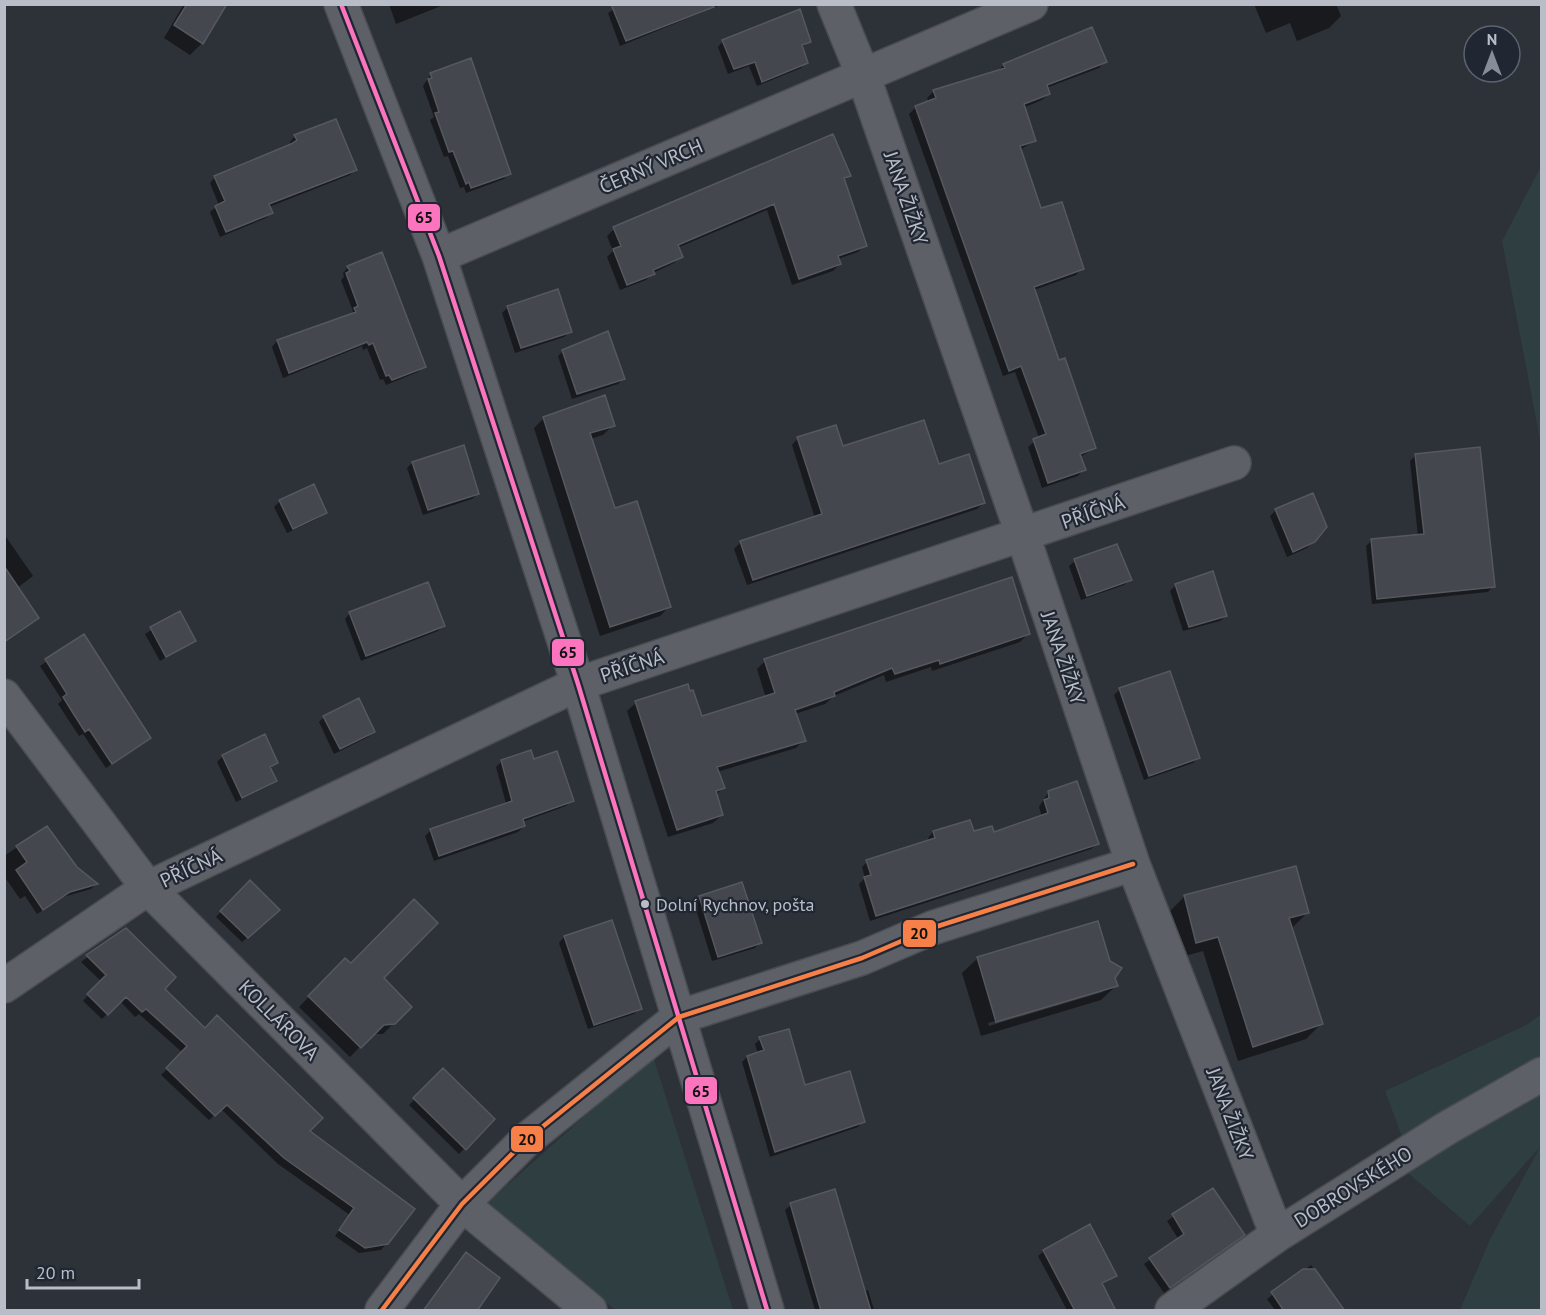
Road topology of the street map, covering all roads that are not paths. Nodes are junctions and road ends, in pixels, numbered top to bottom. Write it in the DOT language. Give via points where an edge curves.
graph roads {
  1 [pos="341,4"];
  2 [pos="834,4"];
  3 [pos="1031,4"];
  4 [pos="863,75"];
  5 [pos="439,256"];
  6 [pos="1234,463"];
  7 [pos="1023,536"];
  8 [pos="578,684"];
  9 [pos="4,696"];
  10 [pos="1132,864"];
  11 [pos="148,888"];
  12 [pos="4,986"];
  13 [pos="679,1017"];
  14 [pos="1542,1074"];
  15 [pos="462,1204"];
  16 [pos="1277,1235"];
  17 [pos="382,1311"];
  18 [pos="590,1311"];
  19 [pos="767,1311"];
  20 [pos="1172,1311"];
  1 -- 5 [label="street"];
  2 -- 4 [label="street"];
  3 -- 4 [label="street, ČERNÝ VRCH"];
  4 -- 5 [label="street, ČERNÝ VRCH"];
  4 -- 7 [label="street, JANA ŽIŽKY"];
  5 -- 8 [label="street"];
  6 -- 7 [label="street, PŘÍČNÁ"];
  7 -- 8 [label="street, PŘÍČNÁ"];
  7 -- 10 [label="street, JANA ŽIŽKY"];
  8 -- 11 [label="street, PŘÍČNÁ"];
  8 -- 13 [label="street"];
  9 -- 11 [label="street, KOLLÁROVA"];
  10 -- 13 [label="street" via="932,928 862,958"];
  10 -- 16 [label="street, JANA ŽIŽKY"];
  11 -- 12 [label="street, PŘÍČNÁ"];
  11 -- 15 [label="street, KOLLÁROVA"];
  13 -- 15 [label="street" via="526,1140"];
  13 -- 19 [label="street"];
  14 -- 16 [label="street, DOBROVSKÉHO" via="1447,1128"];
  15 -- 17 [label="street"];
  15 -- 18 [label="street, KOLLÁROVA"];
  16 -- 20 [label="street, DOBROVSKÉHO"];
}
